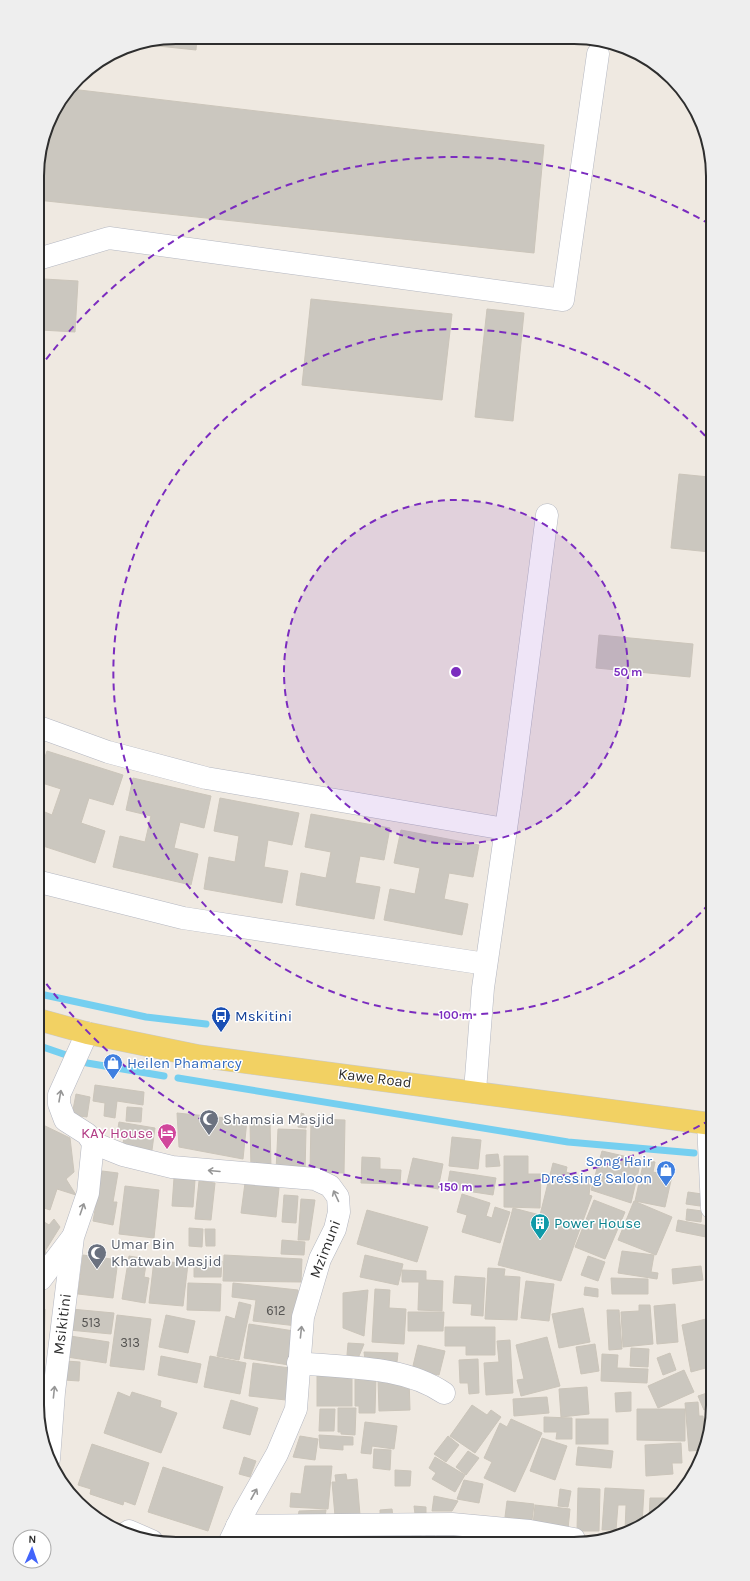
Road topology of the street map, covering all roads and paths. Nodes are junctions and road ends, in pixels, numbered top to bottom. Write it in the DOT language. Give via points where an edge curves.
graph roads {
  1 [pos="598,54"];
  2 [pos="44,257"];
  3 [pos="547,515"];
  4 [pos="44,729"];
  5 [pos="505,829"];
  6 [pos="44,883"];
  7 [pos="486,964"];
  8 [pos="44,1021"];
  9 [pos="86,1034"];
  10 [pos="475,1091"];
  11 [pos="706,1122"];
  12 [pos="93,1143"];
  13 [pos="73,1237"];
  14 [pos="44,1275"];
  15 [pos="298,1363"];
  16 [pos="444,1393"];
  17 [pos="47,1430"];
  18 [pos="234,1534"];
  19 [pos="563,1537"];
  1 -- 2 [label="street" via="563,300 109,238"];
  3 -- 5 [label="street"];
  4 -- 5 [label="street" via="108,752 206,778"];
  5 -- 7 [label="street"];
  6 -- 7 [label="street" via="183,918"];
  7 -- 10 [label="street"];
  8 -- 9 [label="main road, Kawe Road"];
  9 -- 10 [label="main road, Kawe Road" via="199,1056"];
  12 -- 9 [label="street, one-way" via="87,1134 64,1120 59,1104 62,1086"];
  10 -- 11 [label="main road, Kawe Road"];
  13 -- 12 [label="street, Msikitini, one-way" via="88,1193"];
  15 -- 12 [label="street, Mzimuni, one-way" via="307,1297 320,1259 335,1229 339,1212 338,1197 330,1186 315,1179 172,1167 122,1155"];
  13 -- 14 [label="street, Msikitini"];
  17 -- 13 [label="street, Msikitini, one-way"];
  15 -- 16 [label="street" via="406,1375 430,1384"];
  18 -- 15 [label="street, Mzimuni, one-way" via="292,1423 296,1409"];
  18 -- 19 [label="street" via="452,1524 530,1531"];
}
